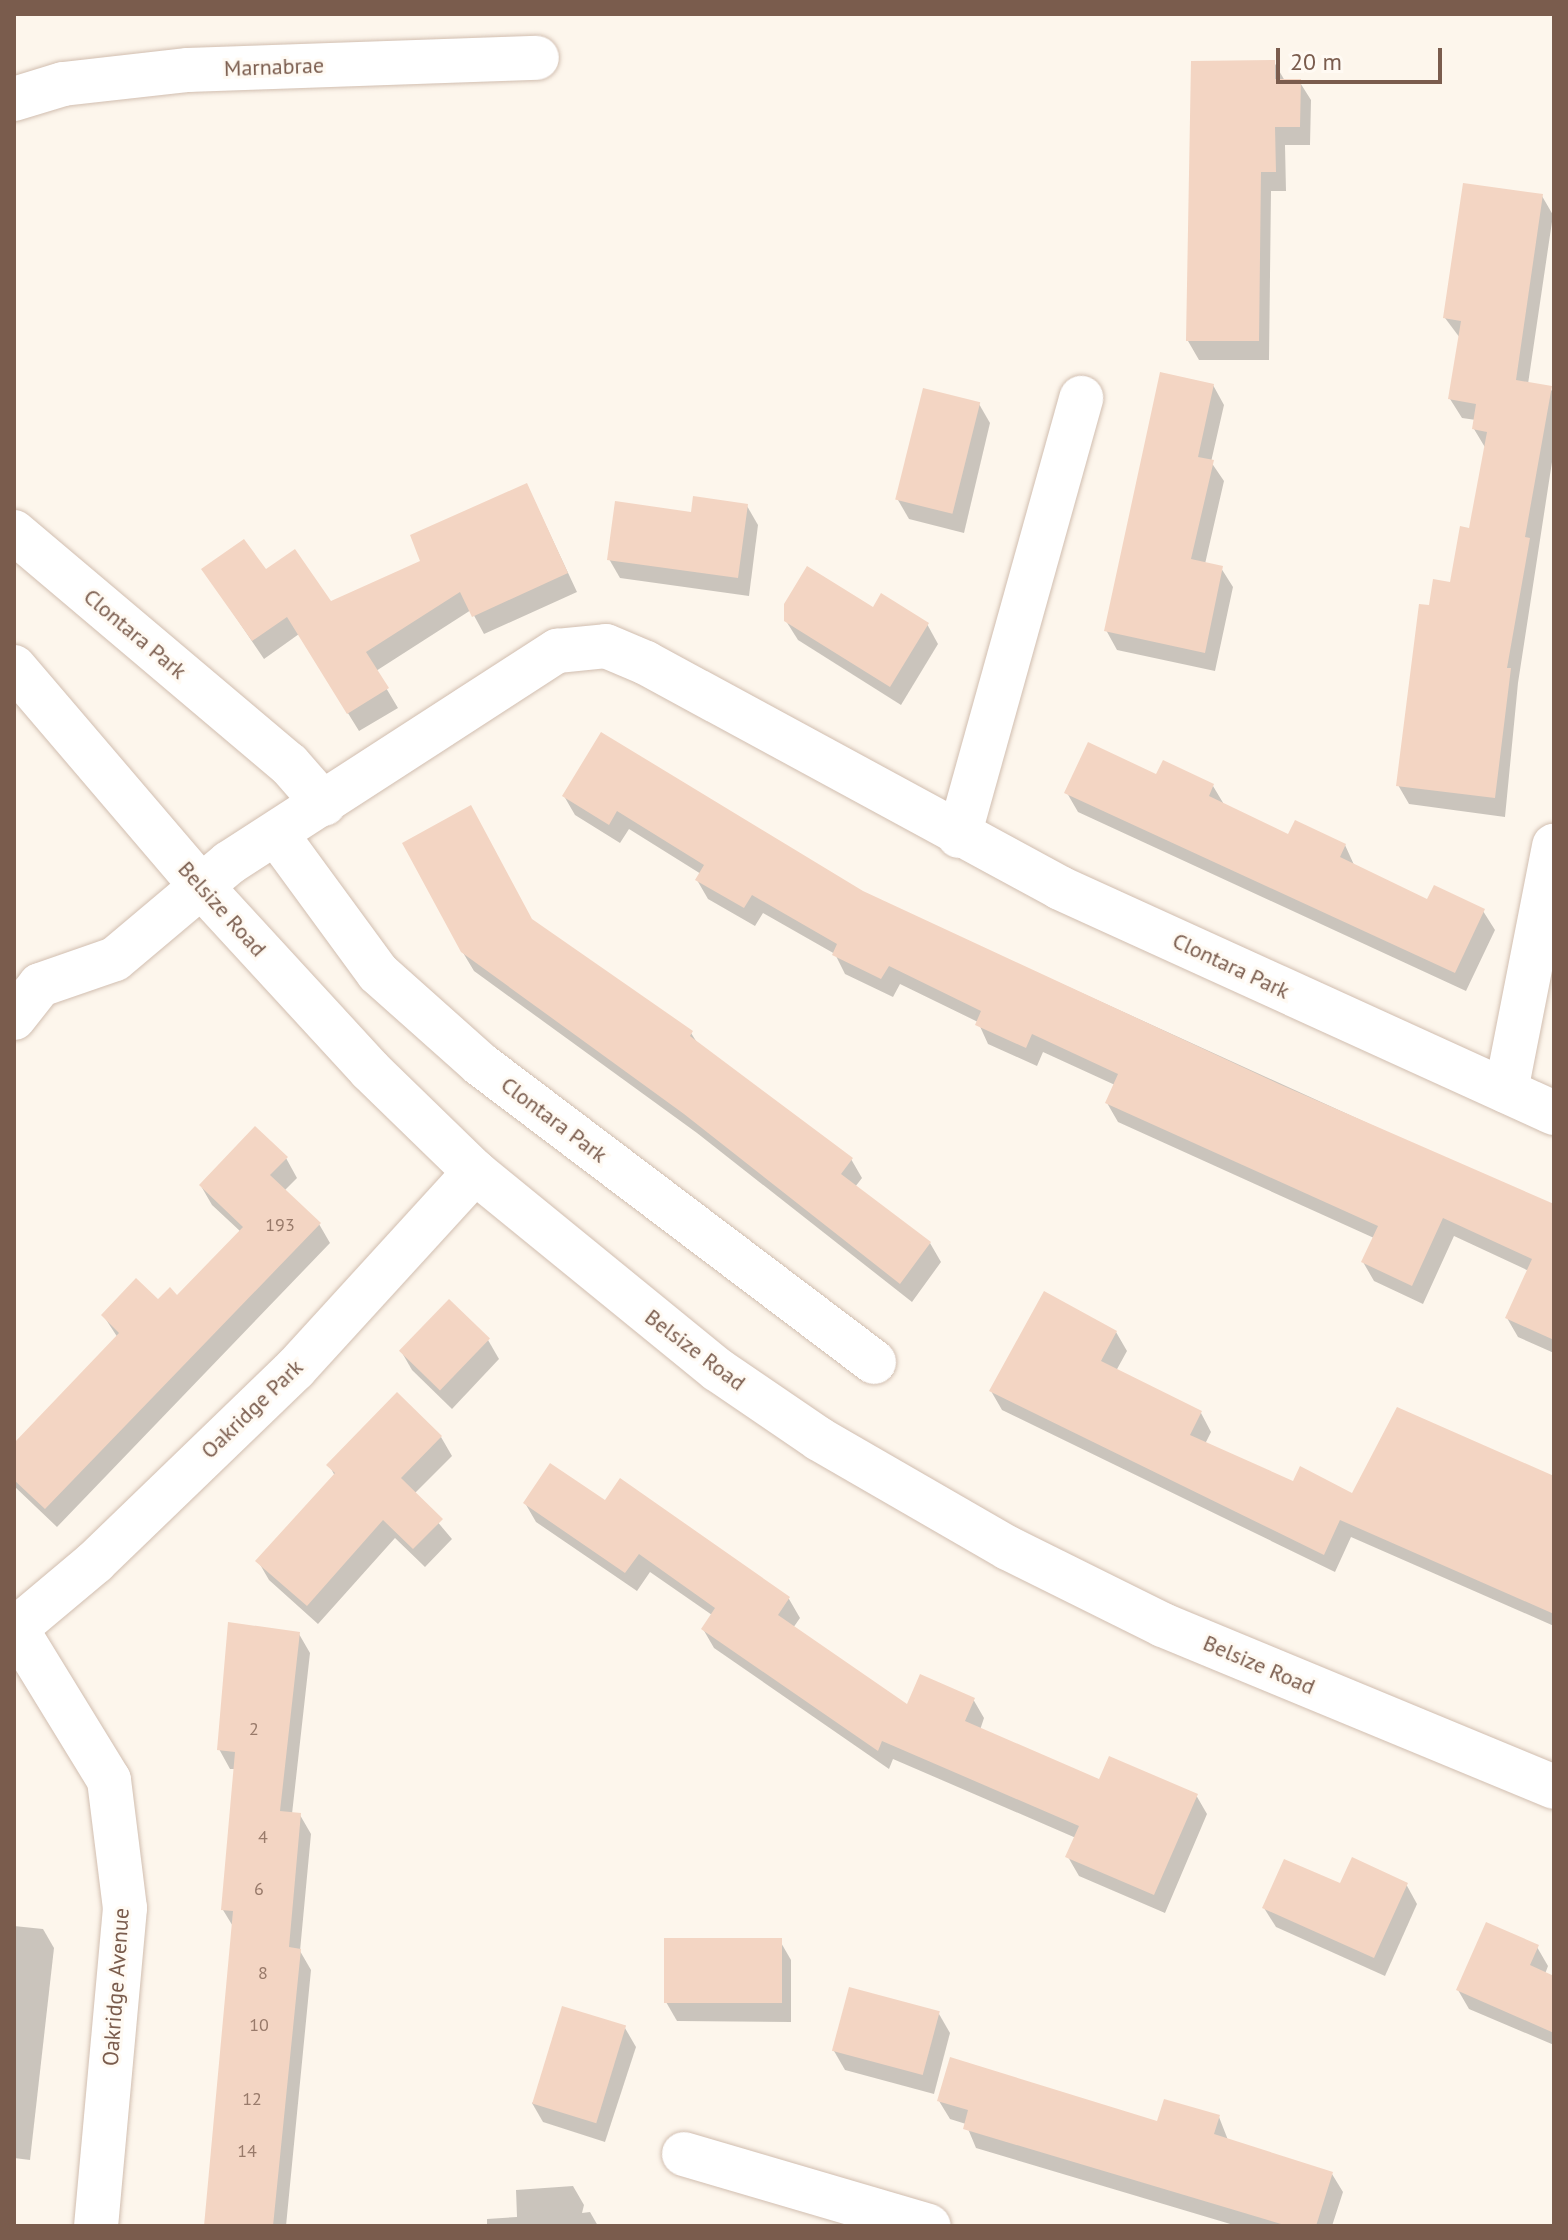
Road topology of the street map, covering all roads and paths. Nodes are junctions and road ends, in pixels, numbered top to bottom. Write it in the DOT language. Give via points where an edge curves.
graph roads {
  1 [pos="537,58"];
  2 [pos="14,99"];
  3 [pos="1081,398"];
  4 [pos="14,532"];
  5 [pos="14,667"];
  6 [pos="324,804"];
  7 [pos="277,835"];
  8 [pos="959,836"];
  9 [pos="1554,846"];
  10 [pos="201,886"];
  11 [pos="14,1018"];
  12 [pos="1506,1091"];
  13 [pos="1554,1113"];
  14 [pos="475,1172"];
  15 [pos="874,1362"];
  16 [pos="15,1630"];
  17 [pos="1554,1787"];
  18 [pos="684,2154"];
  19 [pos="96,2226"];
  20 [pos="929,2226"];
  1 -- 2 [label="street, Marnabrae" via="188,70 63,84"];
  3 -- 8 [label="street"];
  4 -- 6 [label="street, Clontara Park" via="289,764"];
  5 -- 10 [label="street, Belsize Road"];
  6 -- 7 [label="street, Clontara Park"];
  6 -- 8 [label="street, Clontara Park" via="557,651 606,646"];
  7 -- 10 [label="street, Clontara Park"];
  7 -- 15 [label="street, Clontara Park" via="378,973 480,1064"];
  8 -- 12 [label="street, Clontara Park"];
  9 -- 12 [label="street"];
  10 -- 11 [label="street, Clontara Park" via="115,959 40,985"];
  10 -- 14 [label="street, Belsize Road" via="370,1070"];
  12 -- 13 [label="street, Clontara Park"];
  14 -- 16 [label="street, Oakridge Park" via="295,1369"];
  14 -- 17 [label="street, Belsize Road" via="718,1370 819,1439 1008,1548 1163,1625"];
  16 -- 19 [label="street, Oakridge Avenue" via="109,1780 125,1908"];
  18 -- 20 [label="street"];
}
